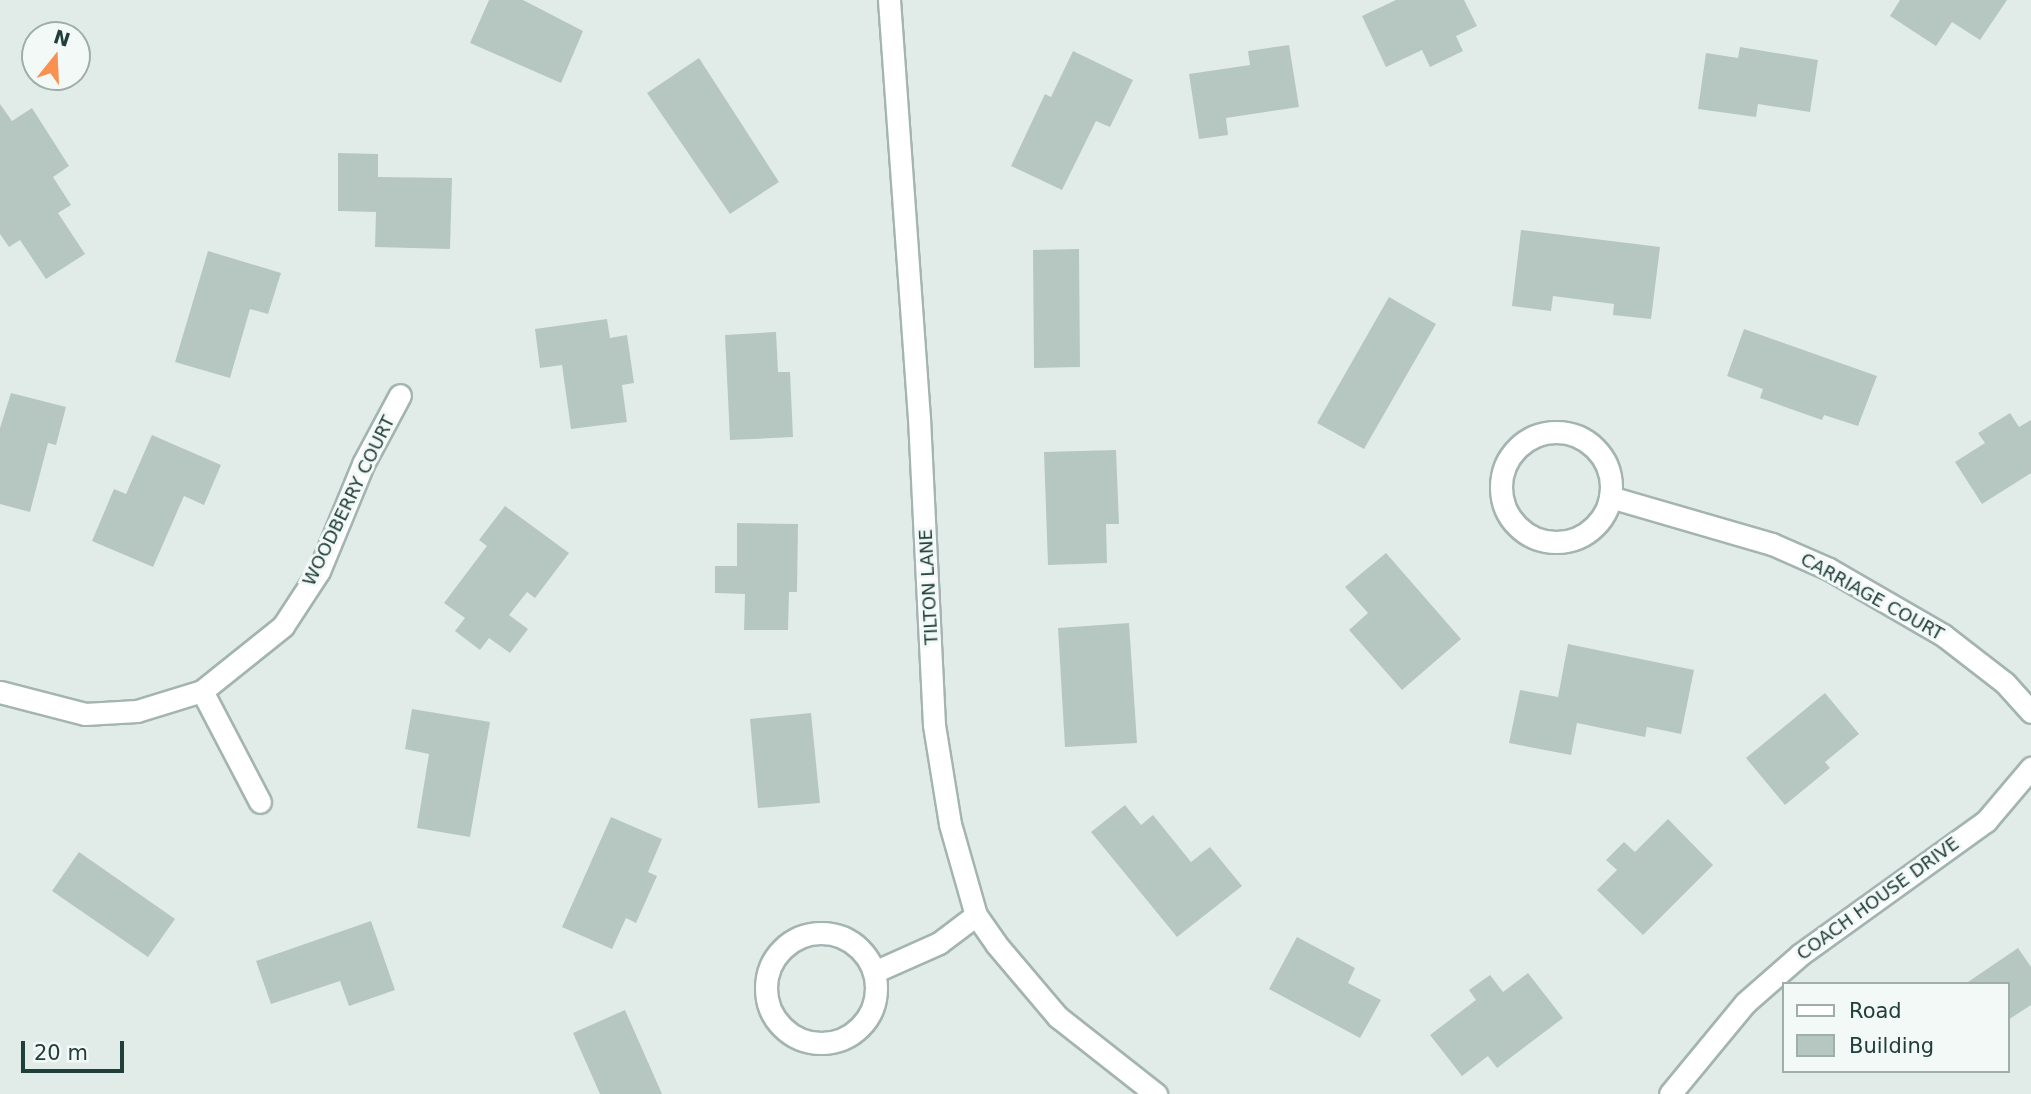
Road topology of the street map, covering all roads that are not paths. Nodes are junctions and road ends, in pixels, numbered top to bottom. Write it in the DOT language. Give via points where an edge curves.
graph roads {
  1 [pos="889,0"];
  2 [pos="400,396"];
  3 [pos="1610,497"];
  4 [pos="202,691"];
  5 [pos="0,692"];
  6 [pos="2031,712"];
  7 [pos="2031,768"];
  8 [pos="260,802"];
  9 [pos="976,915"];
  10 [pos="874,972"];
  11 [pos="1156,1094"];
  12 [pos="1670,1094"];
  1 -- 9 [label="street, TILTON LANE" via="920,431 934,725 950,824"];
  2 -- 4 [label="street, WOODBERRY COURT" via="363,464 319,571 283,626"];
  3 -- 3 [label="street" via="1604,460 1575,436 1537,435 1521,445 1502,475 1506,509 1529,535 1546,541 1579,537 1605,513"];
  3 -- 6 [label="street, CARRIAGE COURT" via="1772,544 1829,569 1942,635 2005,683"];
  4 -- 5 [label="street, WOODBERRY COURT" via="137,712 85,714"];
  4 -- 8 [label="street"];
  7 -- 12 [label="street, COACH HOUSE DRIVE" via="1986,821 1801,954 1745,1003"];
  9 -- 10 [label="street" via="939,943"];
  9 -- 11 [label="street, TILTON LANE" via="1058,1017"];
  10 -- 10 [label="street" via="853,943 818,933 784,946 766,978 766,997 783,1028 815,1043 833,1041 856,1029 872,1008"];
}
